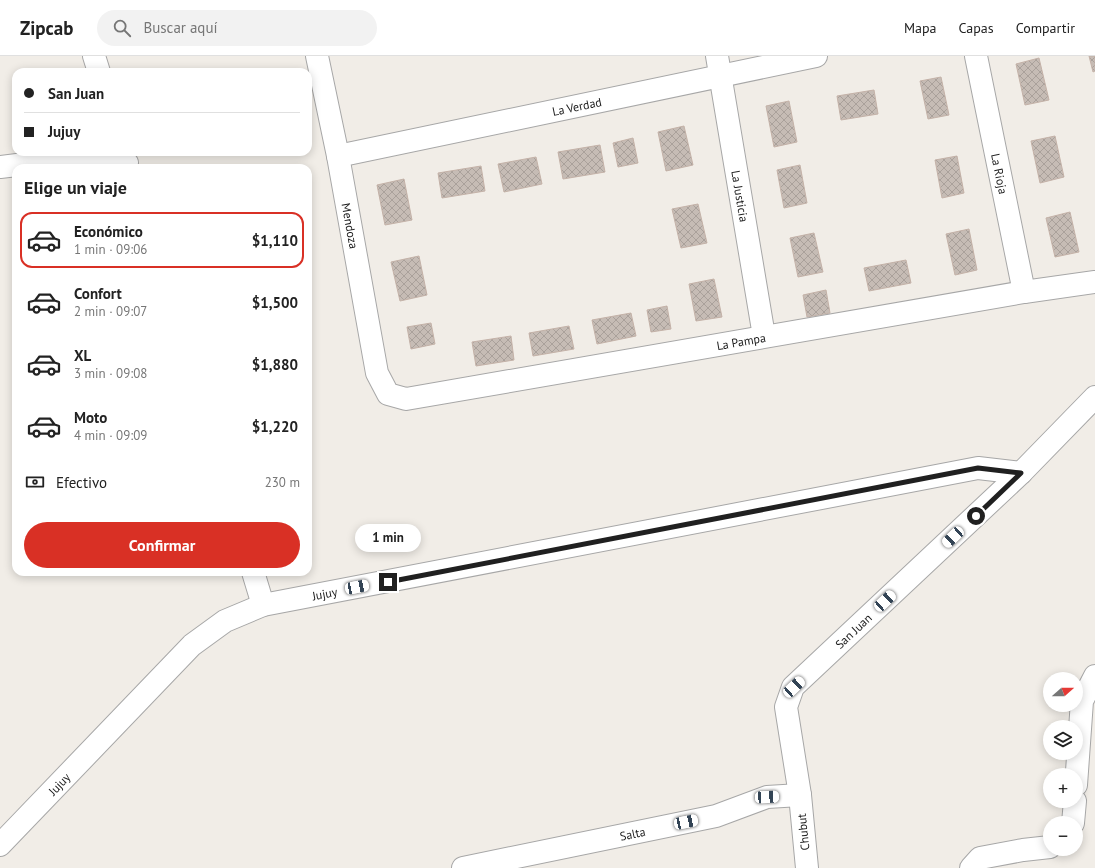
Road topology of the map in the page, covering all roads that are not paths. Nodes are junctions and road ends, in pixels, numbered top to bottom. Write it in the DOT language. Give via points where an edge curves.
graph roads {
  1 [pos="94,56"];
  2 [pos="318,56"];
  3 [pos="816,56"];
  4 [pos="976,56"];
  5 [pos="719,66"];
  6 [pos="98,68"];
  7 [pos="338,156"];
  8 [pos="126,161"];
  9 [pos="44,164"];
  10 [pos="12,166"];
  11 [pos="0,167"];
  12 [pos="1095,282"];
  13 [pos="1024,292"];
  14 [pos="764,336"];
  15 [pos="388,394"];
  16 [pos="1095,397"];
  17 [pos="1021,473"];
  18 [pos="254,576"];
  19 [pos="263,605"];
  20 [pos="1095,676"];
  21 [pos="1077,768"];
  22 [pos="800,795"];
  23 [pos="0,845"];
  24 [pos="1043,848"];
  25 [pos="463,868"];
  26 [pos="807,868"];
  27 [pos="971,868"];
  1 -- 6 [label="street"];
  2 -- 7 [label="street, Mendoza"];
  3 -- 5 [label="street, La Verdad"];
  4 -- 13 [label="street, La Rioja"];
  5 -- 7 [label="street, La Verdad"];
  5 -- 14 [label="street, La Justicia"];
  7 -- 15 [label="street, Mendoza" via="377,373"];
  8 -- 9 [label="street"];
  10 -- 11 [label="street"];
  12 -- 13 [label="street, La Pampa"];
  13 -- 14 [label="street, La Pampa"];
  14 -- 15 [label="street, La Pampa" via="406,399"];
  16 -- 17 [label="street, San Juan"];
  17 -- 19 [label="street, Jujuy" via="978,468"];
  17 -- 22 [label="street, San Juan" via="794,687 786,707"];
  18 -- 19 [label="street"];
  19 -- 23 [label="street, Jujuy" via="225,621 192,645"];
  20 -- 21 [label="street" via="1082,701"];
  22 -- 25 [label="street, Salta" via="767,797 716,816"];
  22 -- 26 [label="street, Chubut"];
  24 -- 27 [label="street" via="980,858"];
}
